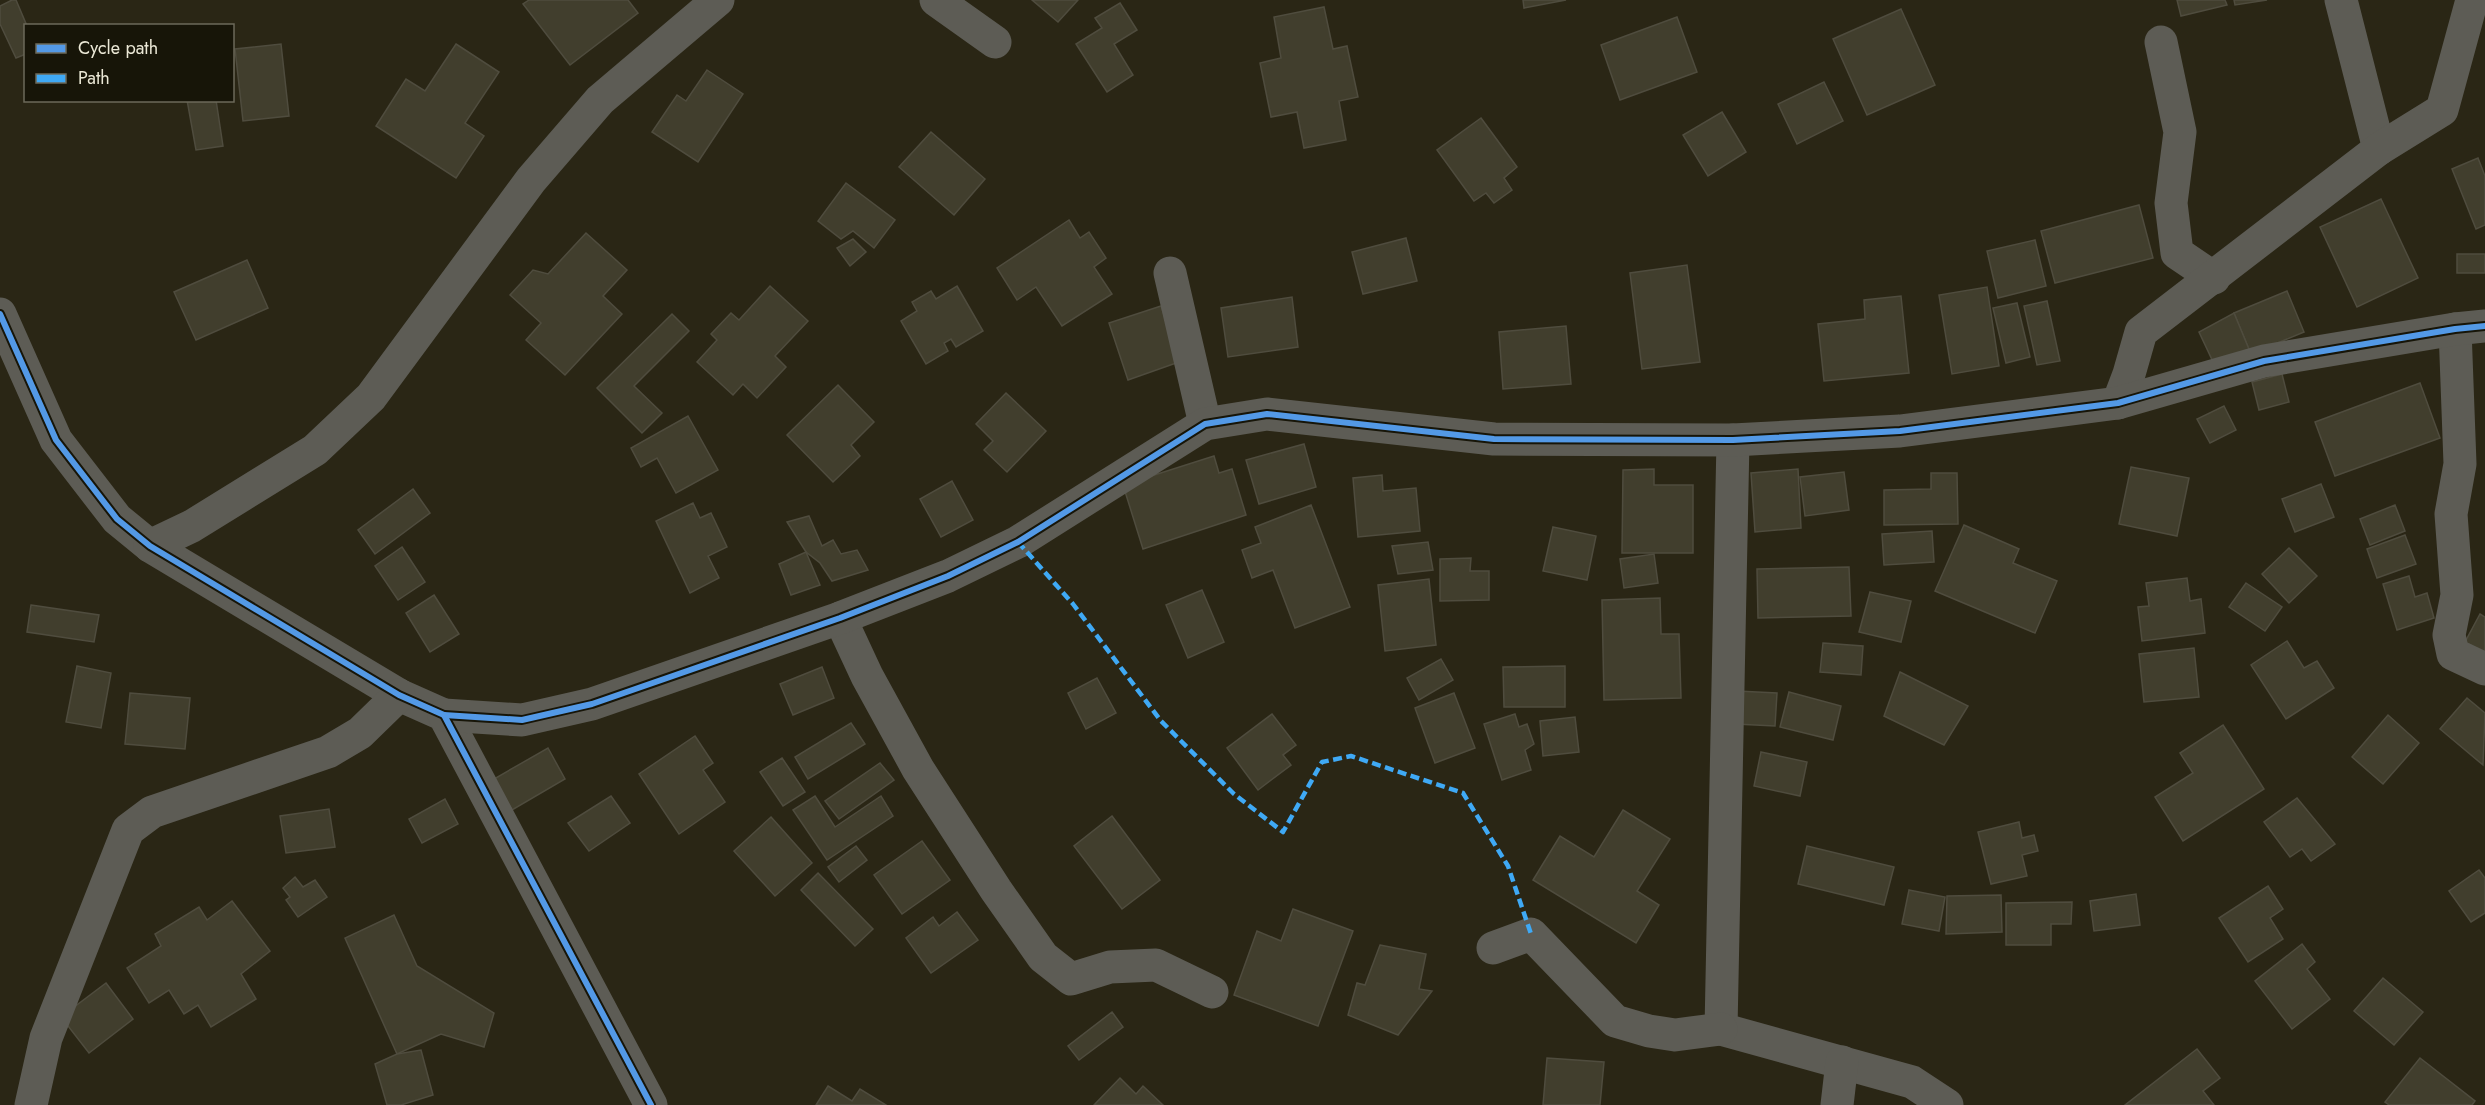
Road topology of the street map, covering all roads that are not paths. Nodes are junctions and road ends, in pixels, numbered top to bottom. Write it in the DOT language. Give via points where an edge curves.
graph roads {
  1 [pos="718,0"];
  2 [pos="936,0"];
  3 [pos="2341,0"];
  4 [pos="2472,0"];
  5 [pos="995,42"];
  6 [pos="2161,42"];
  7 [pos="2379,149"];
  8 [pos="1170,273"];
  9 [pos="2214,278"];
  10 [pos="0,314"];
  11 [pos="2470,327"];
  12 [pos="2118,403"];
  13 [pos="1205,424"];
  14 [pos="1733,440"];
  15 [pos="150,546"];
  16 [pos="840,618"];
  17 [pos="2485,669"];
  18 [pos="399,695"];
  19 [pos="444,715"];
  20 [pos="1493,948"];
  21 [pos="1212,992"];
  22 [pos="1721,1029"];
  23 [pos="1842,1062"];
  24 [pos="31,1105"];
  25 [pos="651,1105"];
  26 [pos="1838,1105"];
  27 [pos="1947,1105"];
  1 -- 15 [label="street" via="600,100 531,180 371,397 315,450 192,526"];
  2 -- 5 [label="street"];
  3 -- 7 [label="street"];
  4 -- 7 [label="street" via="2442,110"];
  6 -- 9 [label="street" via="2180,132 2171,203 2177,253"];
  7 -- 9 [label="street"];
  8 -- 13 [label="street"];
  9 -- 12 [label="street" via="2141,332"];
  10 -- 15 [label="street" via="56,440 117,519"];
  11 -- 12 [label="street" via="2264,361"];
  11 -- 17 [label="street" via="2460,464 2451,514 2457,594 2449,635 2452,654"];
  12 -- 14 [label="street" via="1900,430"];
  13 -- 14 [label="street" via="1267,414 1494,439"];
  13 -- 16 [label="street" via="1018,542 948,576"];
  14 -- 22 [label="street"];
  15 -- 18 [label="street"];
  16 -- 19 [label="street" via="592,704 522,720"];
  16 -- 21 [label="street" via="918,769 1043,957 1071,979 1110,967 1156,965"];
  18 -- 19 [label="street"];
  18 -- 24 [label="street" via="360,733 328,752 152,812 128,831 46,1038"];
  19 -- 25 [label="street"];
  20 -- 22 [label="street" via="1531,934 1615,1021 1675,1035"];
  22 -- 23 [label="street"];
  23 -- 26 [label="street"];
  23 -- 27 [label="street" via="1912,1082"];
}
